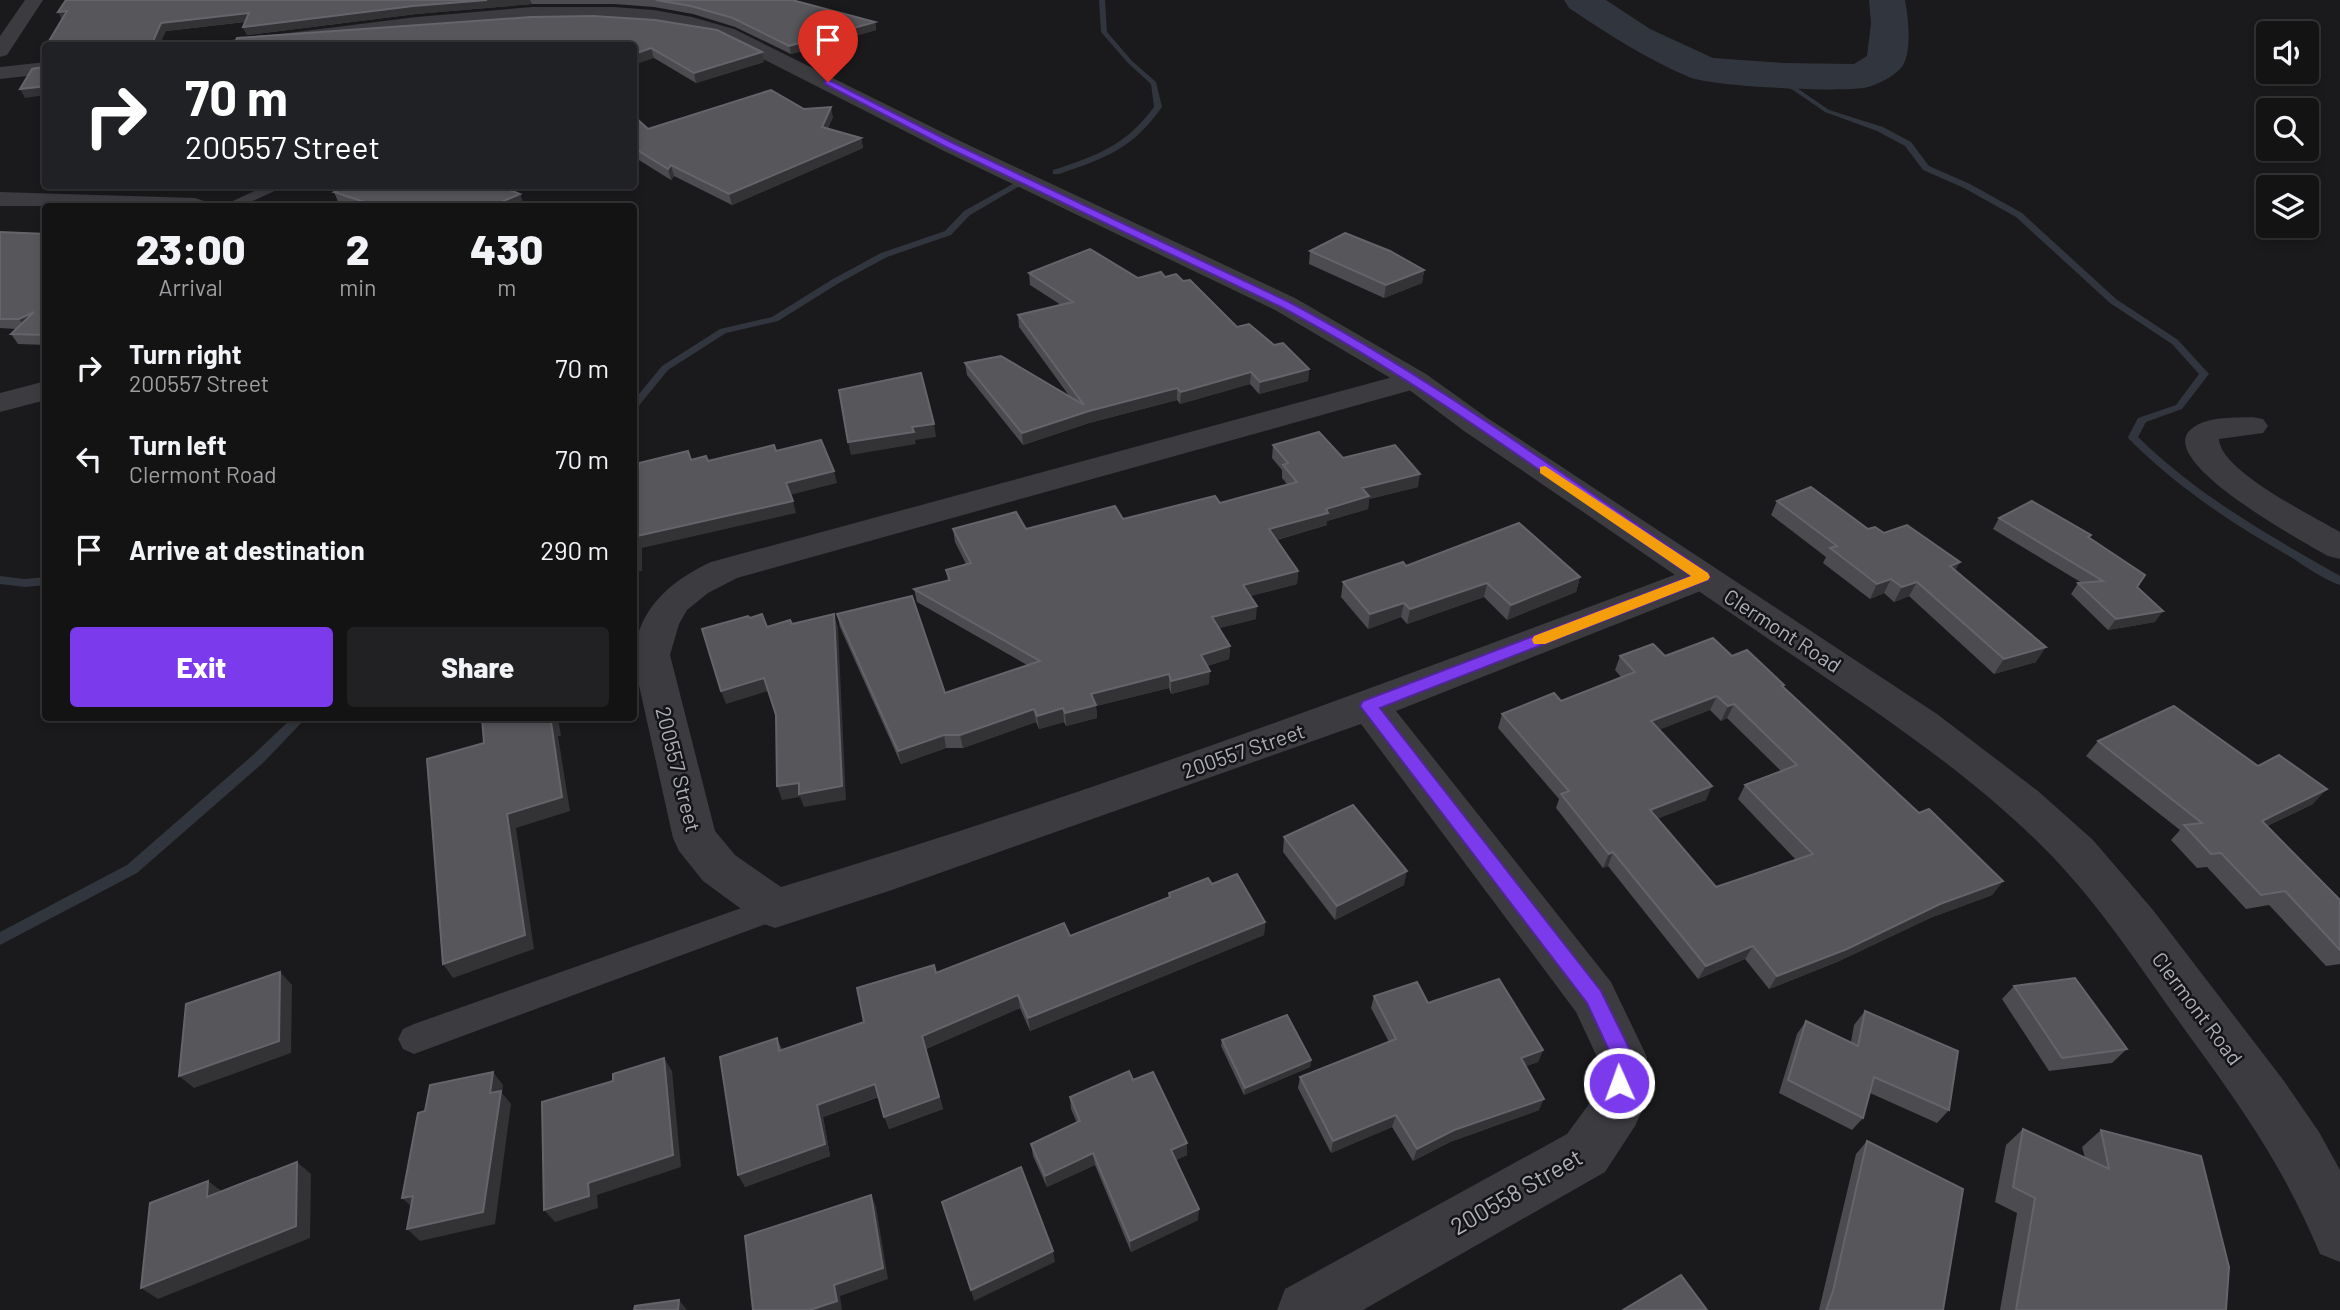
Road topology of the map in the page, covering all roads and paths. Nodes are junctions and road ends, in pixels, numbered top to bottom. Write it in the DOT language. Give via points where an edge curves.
graph roads {
  1 [pos="34,0"];
  2 [pos="263,42"];
  3 [pos="0,51"];
  4 [pos="42,68"];
  5 [pos="0,73"];
  6 [pos="270,189"];
  7 [pos="0,199"];
  8 [pos="111,203"];
  9 [pos="237,203"];
  10 [pos="1415,380"];
  11 [pos="42,391"];
  12 [pos="0,403"];
  13 [pos="2252,426"];
  14 [pos="2340,548"];
  15 [pos="1703,577"];
  16 [pos="1368,706"];
  17 [pos="775,908"];
  18 [pos="414,1039"];
  19 [pos="2340,1234"];
  20 [pos="1306,1310"];
  1 -- 3 [label="street"];
  2 -- 10 [label="street, Clermont Road" via="543,11 659,14 694,21 1285,304"];
  4 -- 5 [label="street"];
  6 -- 9 [label="lane"];
  7 -- 8 [label="street"];
  10 -- 15 [label="street, Clermont Road"];
  10 -- 17 [label="street, 200557 Street" via="724,570 677,597 654,633 651,655 695,838 719,867"];
  11 -- 12 [label="street"];
  13 -- 14 [label="street" via="2204,434 2202,445 2210,461 2256,496"];
  15 -- 16 [label="street, 200557 Street"];
  15 -- 19 [label="street, Clermont Road" via="1940,736 2000,781 2084,860 2274,1111 2328,1198"];
  16 -- 17 [label="street, 200557 Street"];
  16 -- 20 [label="street, 200558 Street" via="1594,997 1622,1056 1617,1108 1586,1153"];
  17 -- 18 [label="lane"];
}
